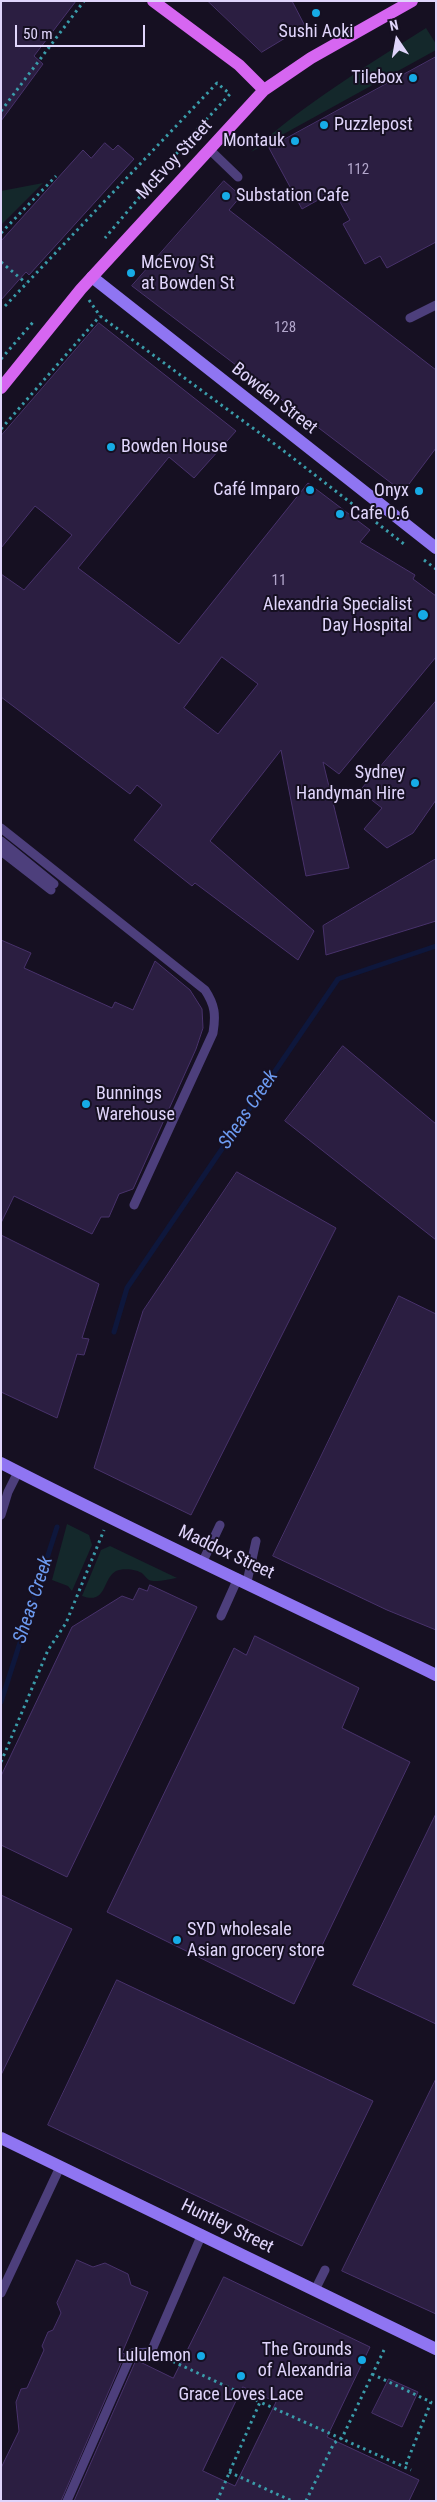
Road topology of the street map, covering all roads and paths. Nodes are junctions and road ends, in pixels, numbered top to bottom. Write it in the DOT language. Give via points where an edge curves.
graph roads {
  1 [pos="84,1"];
  2 [pos="153,1"];
  3 [pos="412,1"];
  4 [pos="264,90"];
  5 [pos="1,111"];
  6 [pos="209,149"];
  7 [pos="56,176"];
  8 [pos="238,177"];
  9 [pos="1,233"];
  10 [pos="104,240"];
  11 [pos="1,262"];
  12 [pos="92,277"];
  13 [pos="26,283"];
  14 [pos="436,305"];
  15 [pos="5,306"];
  16 [pos="410,318"];
  17 [pos="35,319"];
  18 [pos="1,359"];
  19 [pos="1,388"];
  20 [pos="1,429"];
  21 [pos="405,544"];
  22 [pos="436,548"];
  23 [pos="420,556"];
  24 [pos="436,569"];
  25 [pos="1,828"];
  26 [pos="1,841"];
  27 [pos="1,851"];
  28 [pos="134,1205"];
  29 [pos="1,1463"];
  30 [pos="18,1472"];
  31 [pos="1,1515"];
  32 [pos="109,1518"];
  33 [pos="220,1525"];
  34 [pos="256,1541"];
  35 [pos="203,1561"];
  36 [pos="243,1580"];
  37 [pos="221,1616"];
  38 [pos="436,1675"];
  39 [pos="1,1762"];
  40 [pos="1,2138"];
  41 [pos="60,2167"];
  42 [pos="202,2234"];
  43 [pos="325,2270"];
  44 [pos="315,2290"];
  45 [pos="1,2293"];
  46 [pos="436,2349"];
  47 [pos="384,2350"];
  48 [pos="151,2352"];
  49 [pos="372,2374"];
  50 [pos="260,2402"];
  51 [pos="342,2438"];
  52 [pos="406,2467"];
  53 [pos="411,2470"];
  54 [pos="229,2472"];
  55 [pos="67,2501"];
  56 [pos="217,2501"];
  57 [pos="292,2501"];
  58 [pos="306,2501"];
  1 -- 5 [label="path"];
  2 -- 4 [label="main road" via="239,65"];
  3 -- 4 [label="main road, McEvoy Street" via="311,58"];
  4 -- 6 [label="main road, McEvoy Street"];
  6 -- 8 [label="lane"];
  6 -- 12 [label="main road, McEvoy Street"];
  7 -- 9 [label="path"];
  10 -- 13 [label="path" via="230,94 217,83"];
  11 -- 13 [label="path"];
  12 -- 19 [label="main road, McEvoy Street"];
  12 -- 22 [label="street, Bowden Street"];
  13 -- 15 [label="path"];
  14 -- 16 [label="lane"];
  17 -- 18 [label="path"];
  20 -- 21 [label="path" via="100,316"];
  23 -- 24 [label="path"];
  25 -- 28 [label="lane" via="205,990 214,1005 213,1033"];
  26 -- 27 [label="lane" via="52,886"];
  29 -- 30 [label="street, Maddox Street"];
  30 -- 31 [label="lane"];
  30 -- 32 [label="street, Maddox Street"];
  32 -- 35 [label="street, Maddox Street"];
  32 -- 39 [label="path" via="66,1622 48,1650"];
  33 -- 35 [label="lane"];
  34 -- 36 [label="lane"];
  35 -- 36 [label="street, Maddox Street"];
  36 -- 37 [label="lane"];
  36 -- 38 [label="street, Maddox Street"];
  40 -- 41 [label="street, Huntley Street"];
  41 -- 42 [label="street, Huntley Street"];
  41 -- 45 [label="lane"];
  42 -- 44 [label="street, Huntley Street"];
  42 -- 48 [label="lane"];
  43 -- 44 [label="lane"];
  44 -- 46 [label="street, Huntley Street"];
  47 -- 49 [label="path"];
  48 -- 50 [label="path"];
  48 -- 55 [label="lane" via="132,2353"];
  49 -- 51 [label="path"];
  49 -- 52 [label="path" via="431,2402"];
  50 -- 51 [label="path"];
  50 -- 54 [label="path"];
  51 -- 52 [label="path"];
  51 -- 58 [label="path" via="334,2443"];
  52 -- 53 [label="path"];
  54 -- 56 [label="path"];
  54 -- 57 [label="path"];
}
